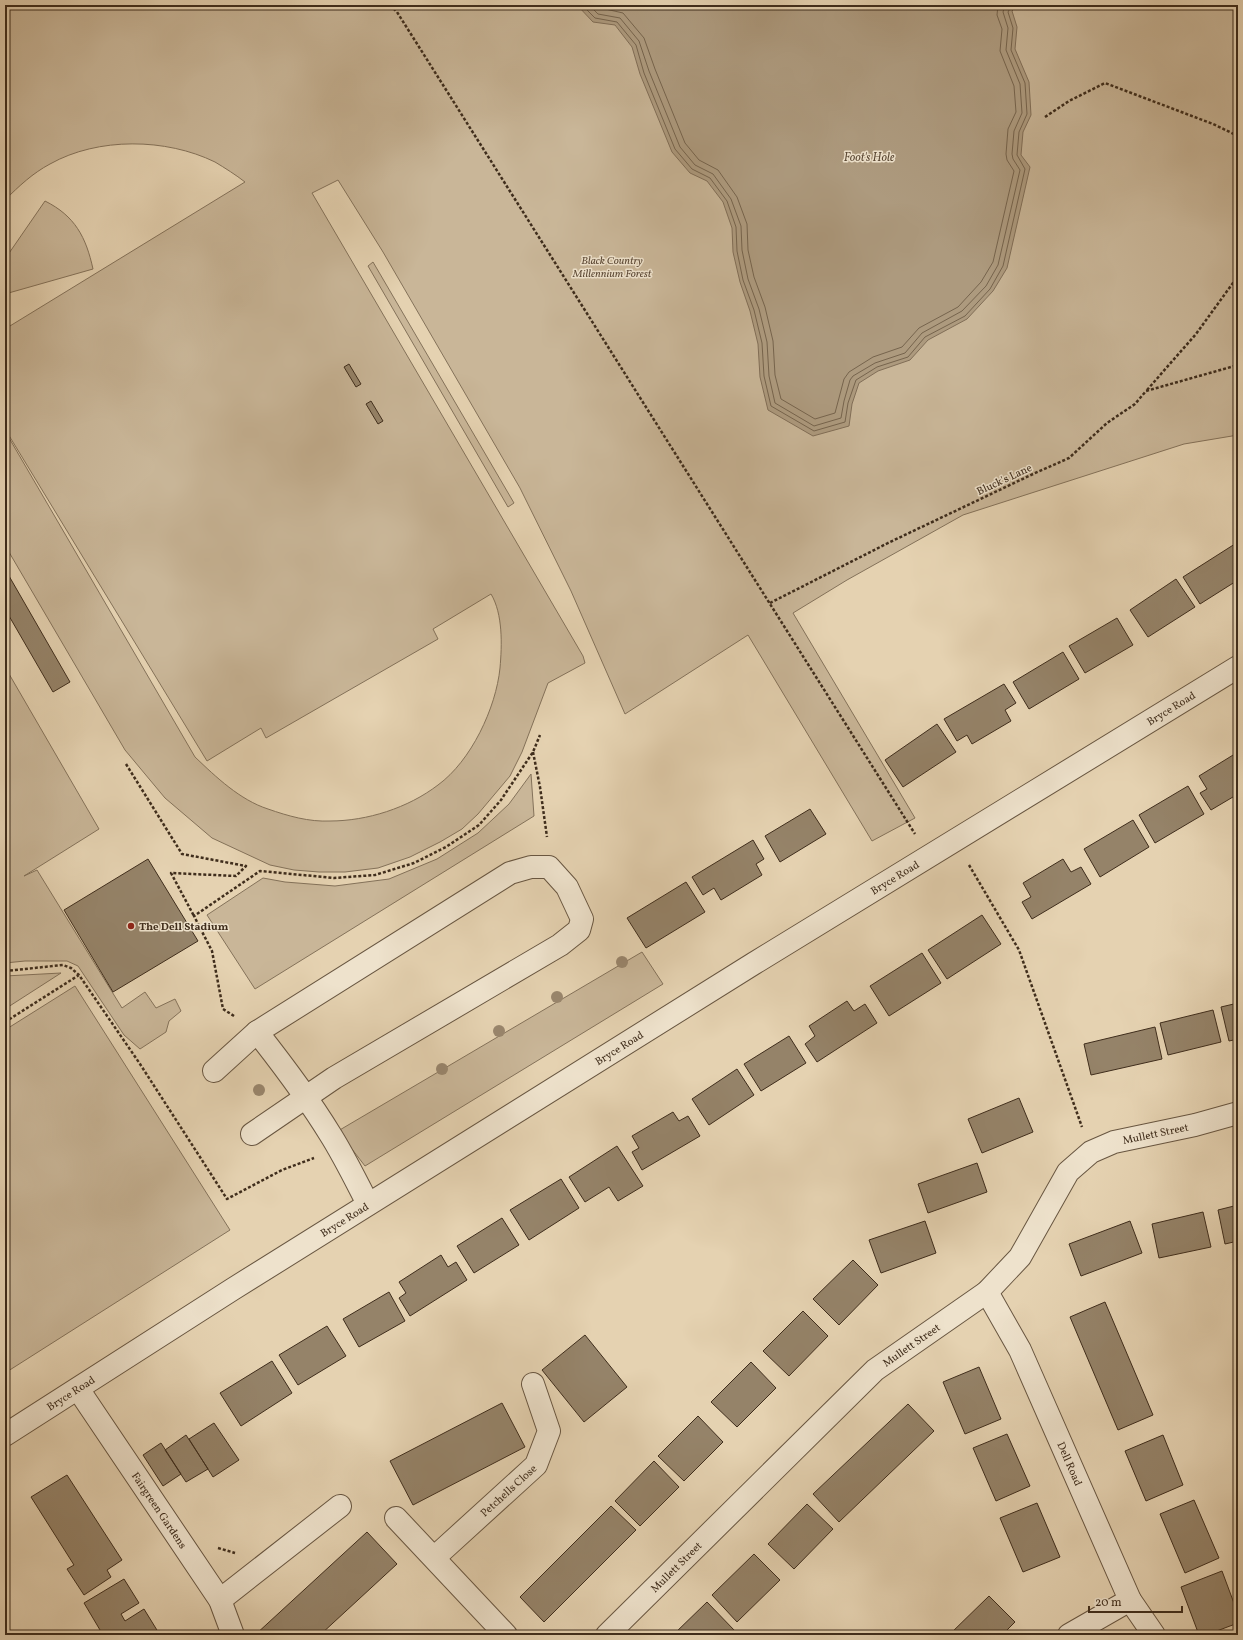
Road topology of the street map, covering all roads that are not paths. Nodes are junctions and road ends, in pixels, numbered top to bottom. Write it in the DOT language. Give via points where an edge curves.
graph roads {
  1 [pos="1238,667"];
  2 [pos="257,1032"];
  3 [pos="214,1071"];
  4 [pos="306,1096"];
  5 [pos="1238,1113"];
  6 [pos="252,1134"];
  7 [pos="368,1204"];
  8 [pos="987,1292"];
  9 [pos="533,1384"];
  10 [pos="78,1389"];
  11 [pos="5,1435"];
  12 [pos="340,1506"];
  13 [pos="396,1518"];
  14 [pos="435,1557"];
  15 [pos="220,1600"];
  16 [pos="1130,1600"];
  17 [pos="233,1635"];
  18 [pos="506,1635"];
  19 [pos="607,1635"];
  20 [pos="1069,1635"];
  21 [pos="1154,1635"];
  1 -- 7 [label="street, Bryce Road" via="753,964"];
  2 -- 3 [label="street"];
  2 -- 4 [label="street"];
  2 -- 4 [label="street" via="510,873 531,867 550,867 567,887 582,919 579,930 560,945"];
  4 -- 6 [label="street"];
  4 -- 7 [label="street" via="335,1142"];
  5 -- 8 [label="street, Mullett Street" via="1114,1142 1091,1152 1068,1172 1020,1257"];
  7 -- 10 [label="street, Bryce Road"];
  8 -- 16 [label="street, Dell Road" via="1020,1350"];
  8 -- 19 [label="street, Mullett Street" via="875,1370"];
  9 -- 14 [label="street, Petchells Close" via="549,1431 536,1465"];
  10 -- 11 [label="street, Bryce Road"];
  10 -- 15 [label="street, Fairgreen Gardens"];
  12 -- 15 [label="street"];
  13 -- 14 [label="street"];
  14 -- 18 [label="street"];
  15 -- 17 [label="street, Fairgreen Gardens"];
  16 -- 20 [label="street"];
  16 -- 21 [label="street, Dell Road"];
}
